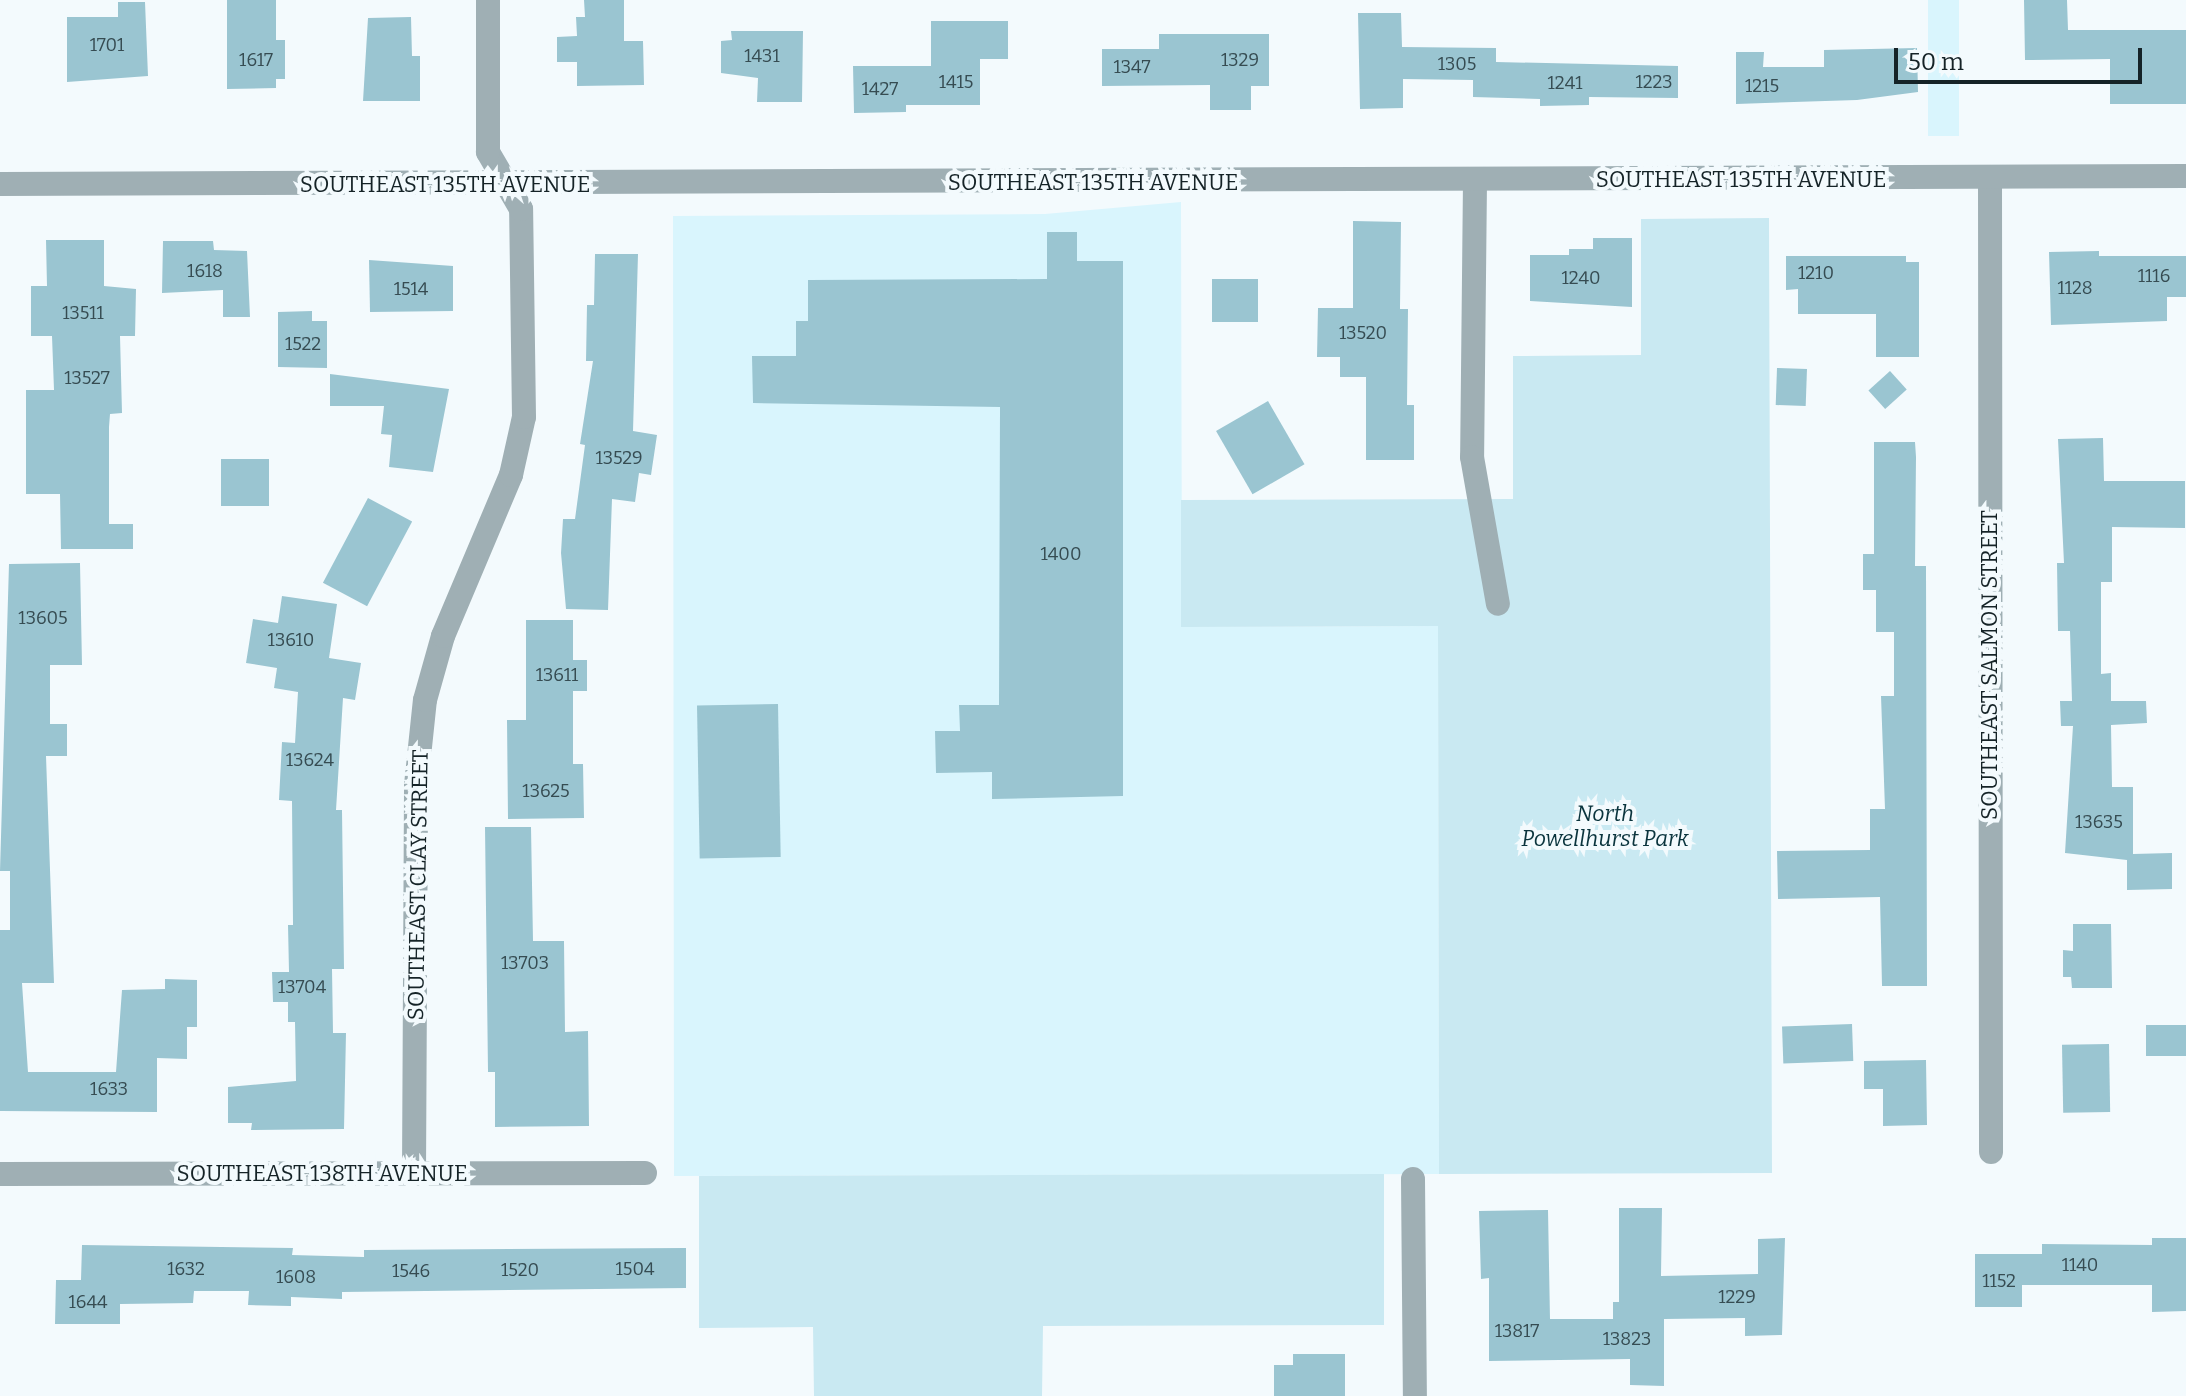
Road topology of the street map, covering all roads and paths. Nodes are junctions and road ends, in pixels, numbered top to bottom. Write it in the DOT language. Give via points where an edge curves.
graph roads {
  1 [pos="488,0"];
  2 [pos="2186,176"];
  3 [pos="1990,178"];
  4 [pos="1475,181"];
  5 [pos="0,184"];
  6 [pos="507,185"];
  7 [pos="1498,604"];
  8 [pos="1991,1152"];
  9 [pos="414,1173"];
  10 [pos="645,1173"];
  11 [pos="0,1174"];
  12 [pos="1413,1179"];
  13 [pos="1415,1396"];
  1 -- 6 [label="street, SOUTHEAST CLAY STREET" via="488,152"];
  2 -- 3 [label="street, SOUTHEAST 135TH AVENUE"];
  3 -- 4 [label="street, SOUTHEAST 135TH AVENUE"];
  3 -- 8 [label="street, SOUTHEAST SALMON STREET"];
  4 -- 6 [label="street, SOUTHEAST 135TH AVENUE"];
  4 -- 7 [label="street" via="1472,457"];
  5 -- 6 [label="street, SOUTHEAST 135TH AVENUE"];
  6 -- 9 [label="street, SOUTHEAST CLAY STREET" via="521,209 524,417 511,475 443,636 425,700 416,785"];
  9 -- 10 [label="street, SOUTHEAST 138TH AVENUE"];
  9 -- 11 [label="street, SOUTHEAST 138TH AVENUE"];
  12 -- 13 [label="street"];
}
